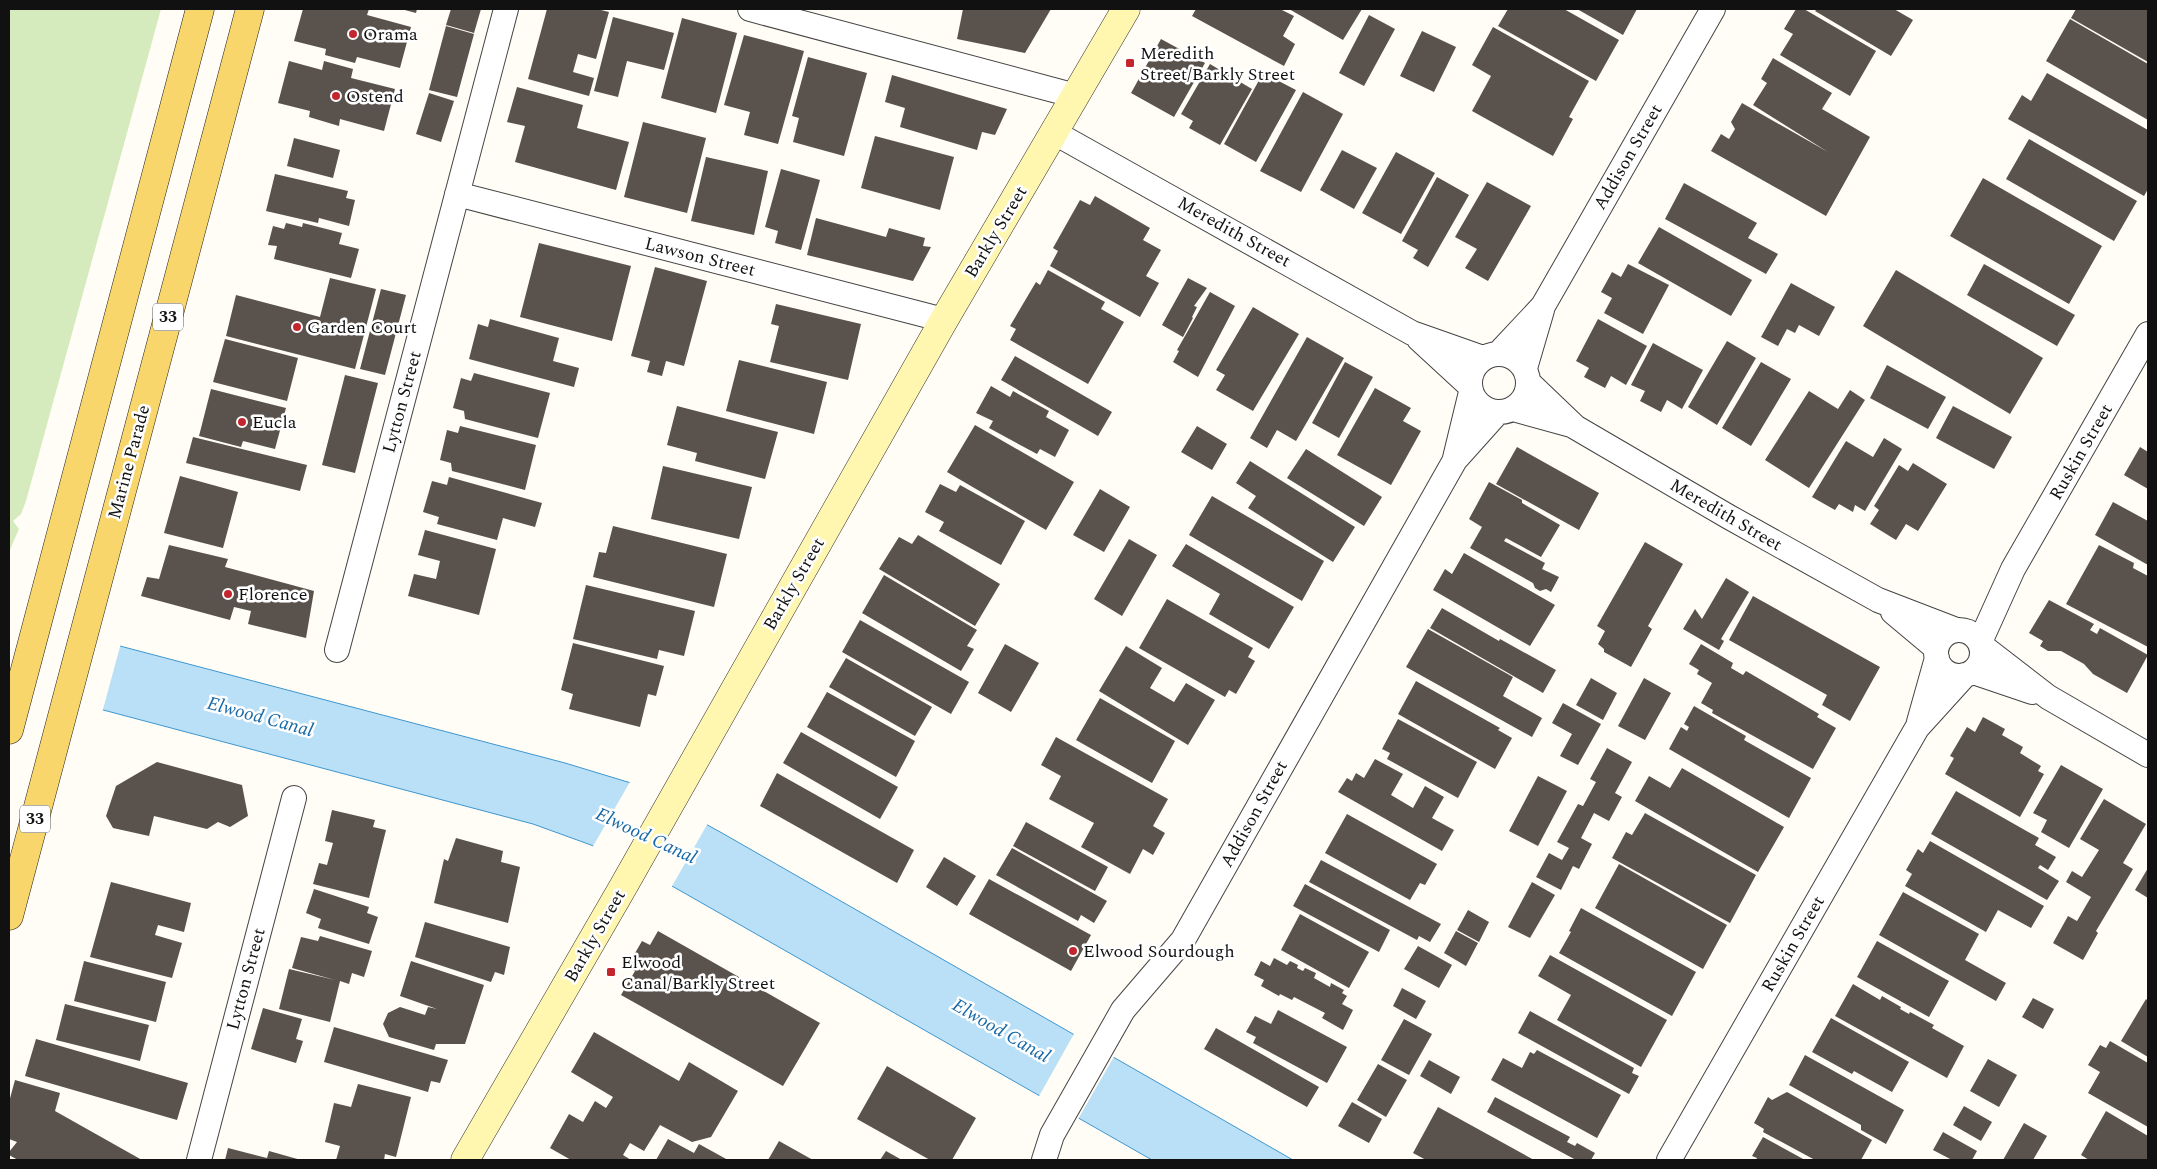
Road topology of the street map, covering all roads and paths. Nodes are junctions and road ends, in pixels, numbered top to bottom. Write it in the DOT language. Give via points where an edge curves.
graph roads {
  1 [pos="200,9"];
  2 [pos="250,9"];
  3 [pos="506,9"];
  4 [pos="750,9"];
  5 [pos="1126,9"];
  6 [pos="1713,9"];
  7 [pos="1076,96"];
  8 [pos="1055,133"];
  9 [pos="456,194"];
  10 [pos="1543,306"];
  11 [pos="944,320"];
  12 [pos="1412,333"];
  13 [pos="2148,334"];
  14 [pos="1491,356"];
  15 [pos="1527,376"];
  16 [pos="1470,389"];
  17 [pos="1505,411"];
  18 [pos="1575,427"];
  19 [pos="1455,460"];
  20 [pos="1878,600"];
  21 [pos="1970,637"];
  22 [pos="337,650"];
  23 [pos="1936,653"];
  24 [pos="1969,674"];
  25 [pos="2048,697"];
  26 [pos="1917,728"];
  27 [pos="9,730"];
  28 [pos="2148,755"];
  29 [pos="294,798"];
  30 [pos="9,916"];
  31 [pos="199,1160"];
  32 [pos="465,1160"];
  33 [pos="1044,1160"];
  34 [pos="1669,1160"];
  1 -- 27 [label="main road"];
  2 -- 30 [label="main road, Marine Parade / 33"];
  3 -- 9 [label="street, Lytton Street"];
  4 -- 7 [label="street"];
  5 -- 7 [label="main road, Barkly Street"];
  6 -- 10 [label="street, Addison Street"];
  7 -- 8 [label="main road, Barkly Street"];
  8 -- 11 [label="main road, Barkly Street"];
  8 -- 12 [label="street, Meredith Street"];
  9 -- 11 [label="street, Lawson Street"];
  9 -- 22 [label="street, Lytton Street"];
  10 -- 14 [label="street, Addison Street"];
  10 -- 15 [label="street, Addison Street"];
  11 -- 32 [label="main road, Barkly Street"];
  12 -- 14 [label="street, Meredith Street"];
  12 -- 16 [label="street, Meredith Street"];
  13 -- 21 [label="street, Ruskin Street" via="2013,569"];
  14 -- 15 [label="street" via="1514,357"];
  14 -- 16 [label="street" via="1472,370"];
  15 -- 17 [label="street" via="1524,398"];
  15 -- 18 [label="street, Meredith Street"];
  16 -- 17 [label="street" via="1482,407"];
  16 -- 19 [label="street, Addison Street"];
  17 -- 18 [label="street, Meredith Street"];
  17 -- 19 [label="street, Addison Street"];
  18 -- 20 [label="street, Meredith Street"];
  19 -- 33 [label="street, Addison Street" via="1183,940 1123,1010 1062,1116"];
  20 -- 21 [label="street, Meredith Street"];
  20 -- 23 [label="street, Meredith Street"];
  21 -- 23 [label="street" via="1943,636"];
  21 -- 24 [label="street" via="1981,661"];
  21 -- 25 [label="street, Meredith Street"];
  23 -- 24 [label="street" via="1944,671 1958,676"];
  23 -- 26 [label="street, Ruskin Street"];
  24 -- 25 [label="street, Meredith Street"];
  24 -- 26 [label="street, Ruskin Street"];
  25 -- 28 [label="street, Meredith Street"];
  26 -- 34 [label="street, Ruskin Street"];
  29 -- 31 [label="street, Lytton Street"];
}
